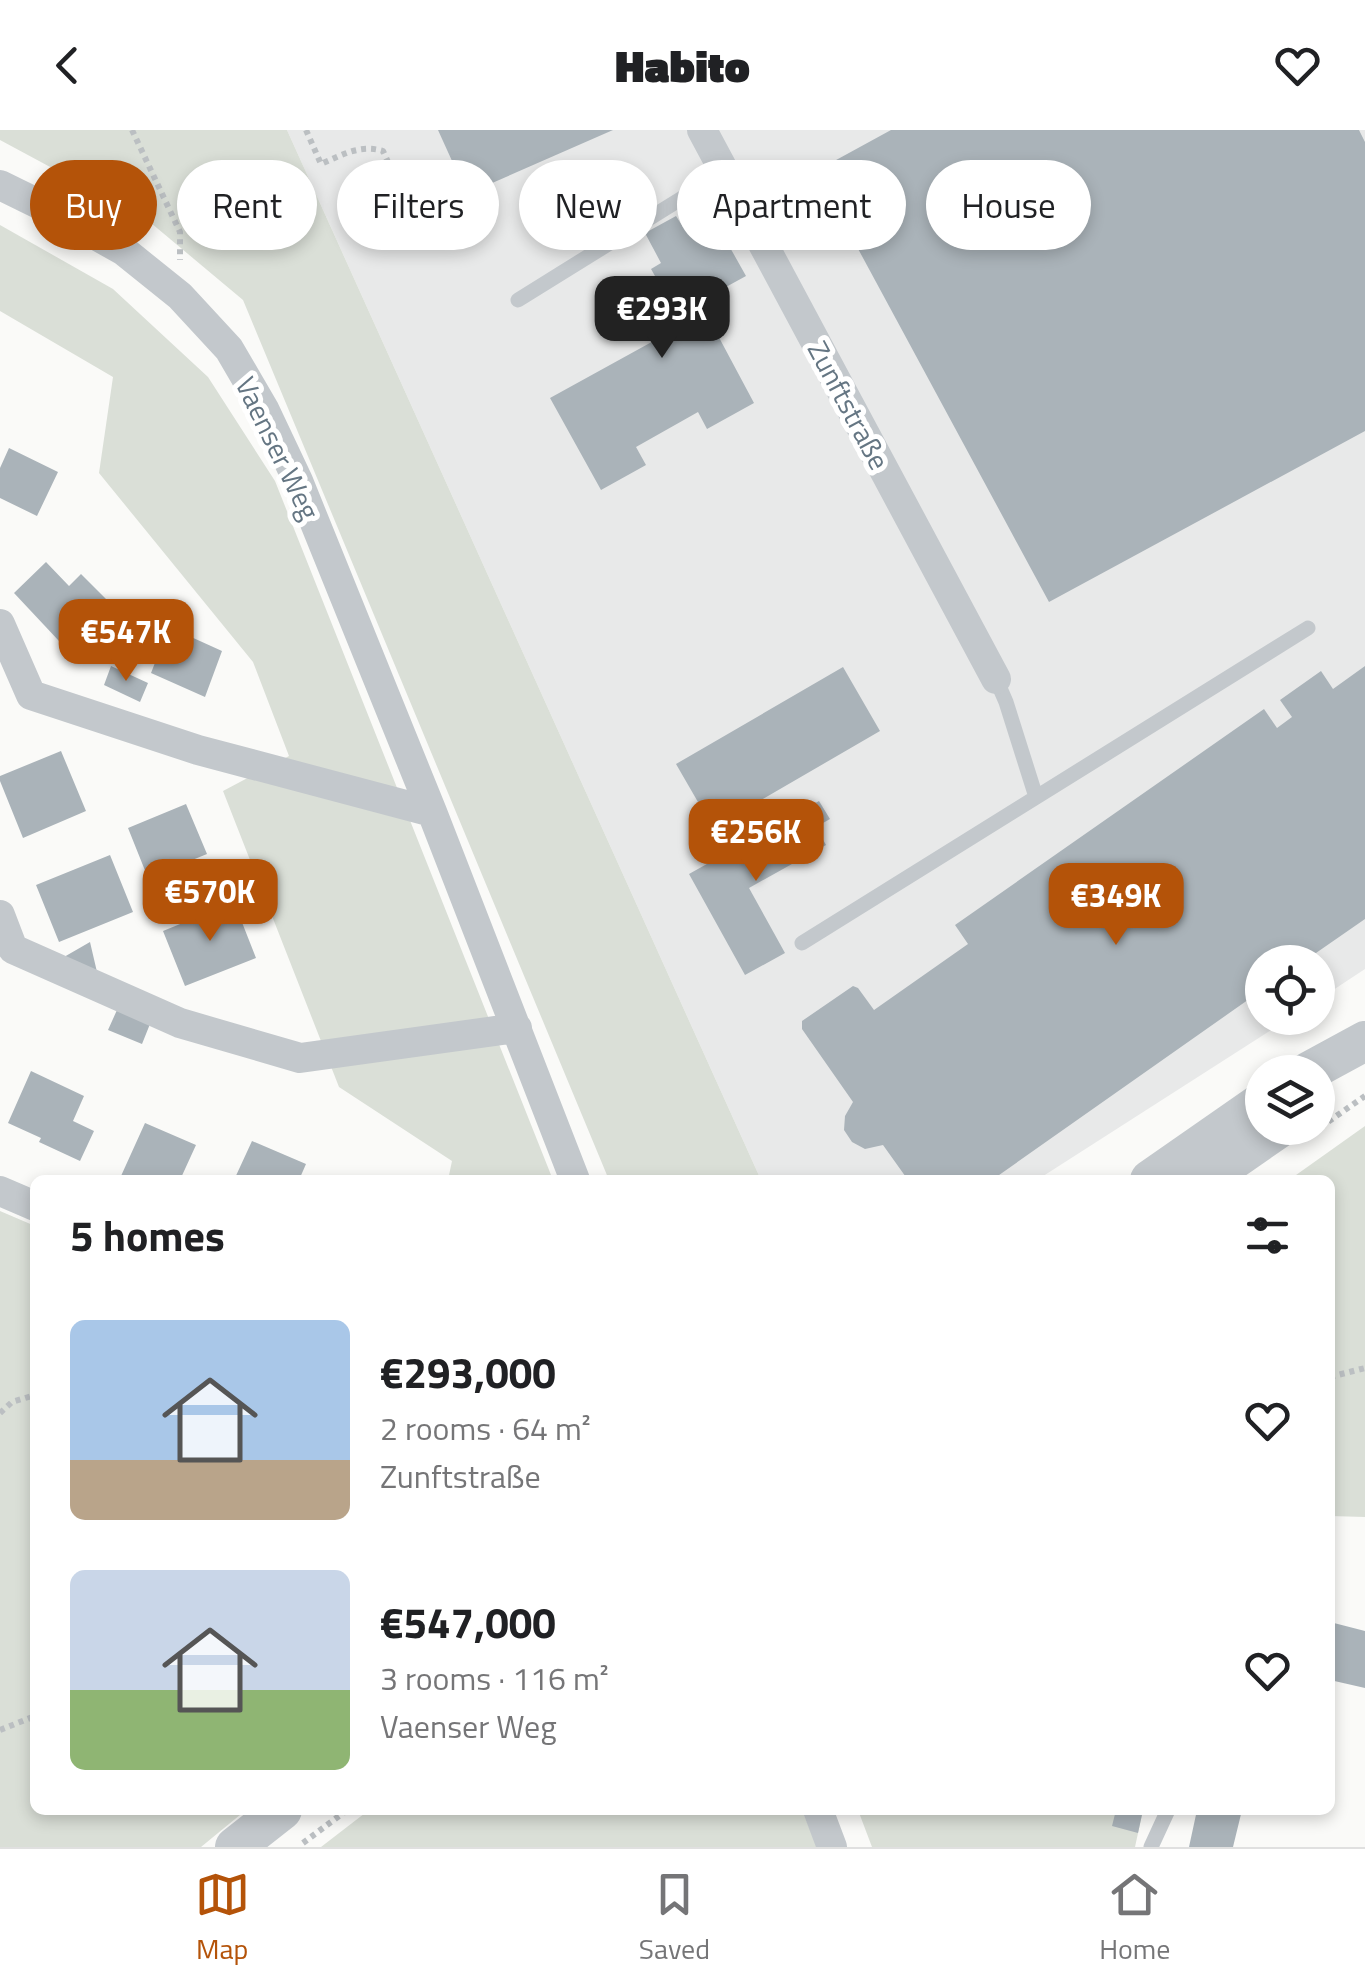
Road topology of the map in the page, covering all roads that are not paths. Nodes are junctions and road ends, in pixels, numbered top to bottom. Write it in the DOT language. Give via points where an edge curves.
graph roads {
  1 [pos="702,130"];
  2 [pos="718,160"];
  3 [pos="0,185"];
  4 [pos="677,201"];
  5 [pos="766,250"];
  6 [pos="518,300"];
  7 [pos="0,624"];
  8 [pos="1308,628"];
  9 [pos="996,680"];
  10 [pos="1036,797"];
  11 [pos="432,812"];
  12 [pos="0,916"];
  13 [pos="802,942"];
  14 [pos="517,1028"];
  15 [pos="1365,1041"];
  16 [pos="1335,1057"];
  17 [pos="1365,1059"];
  18 [pos="1335,1085"];
  19 [pos="1245,1114"];
  20 [pos="1254,1145"];
  21 [pos="573,1175"];
  22 [pos="1157,1175"];
  23 [pos="1211,1175"];
  24 [pos="0,1191"];
  25 [pos="30,1204"];
  26 [pos="276,1815"];
  27 [pos="820,1815"];
  28 [pos="1166,1815"];
  29 [pos="235,1847"];
  30 [pos="832,1847"];
  31 [pos="1151,1847"];
  1 -- 2 [label="street, Zunftstraße"];
  3 -- 11 [label="street, Vaenser Weg" via="124,251 180,296 229,349 298,481"];
  4 -- 6 [label="lane"];
  5 -- 9 [label="street, Zunftstraße"];
  7 -- 11 [label="street" via="31,695 198,750"];
  8 -- 10 [label="lane"];
  9 -- 10 [label="lane"];
  10 -- 13 [label="lane"];
  11 -- 14 [label="street, Vaenser Weg"];
  12 -- 14 [label="street" via="13,949 180,1023 300,1058"];
  14 -- 21 [label="street, Vaenser Weg"];
  15 -- 16 [label="street"];
  17 -- 18 [label="street"];
  19 -- 22 [label="street"];
  20 -- 23 [label="street"];
  24 -- 25 [label="street"];
  26 -- 29 [label="street"];
  27 -- 30 [label="street"];
  28 -- 31 [label="lane"];
}
